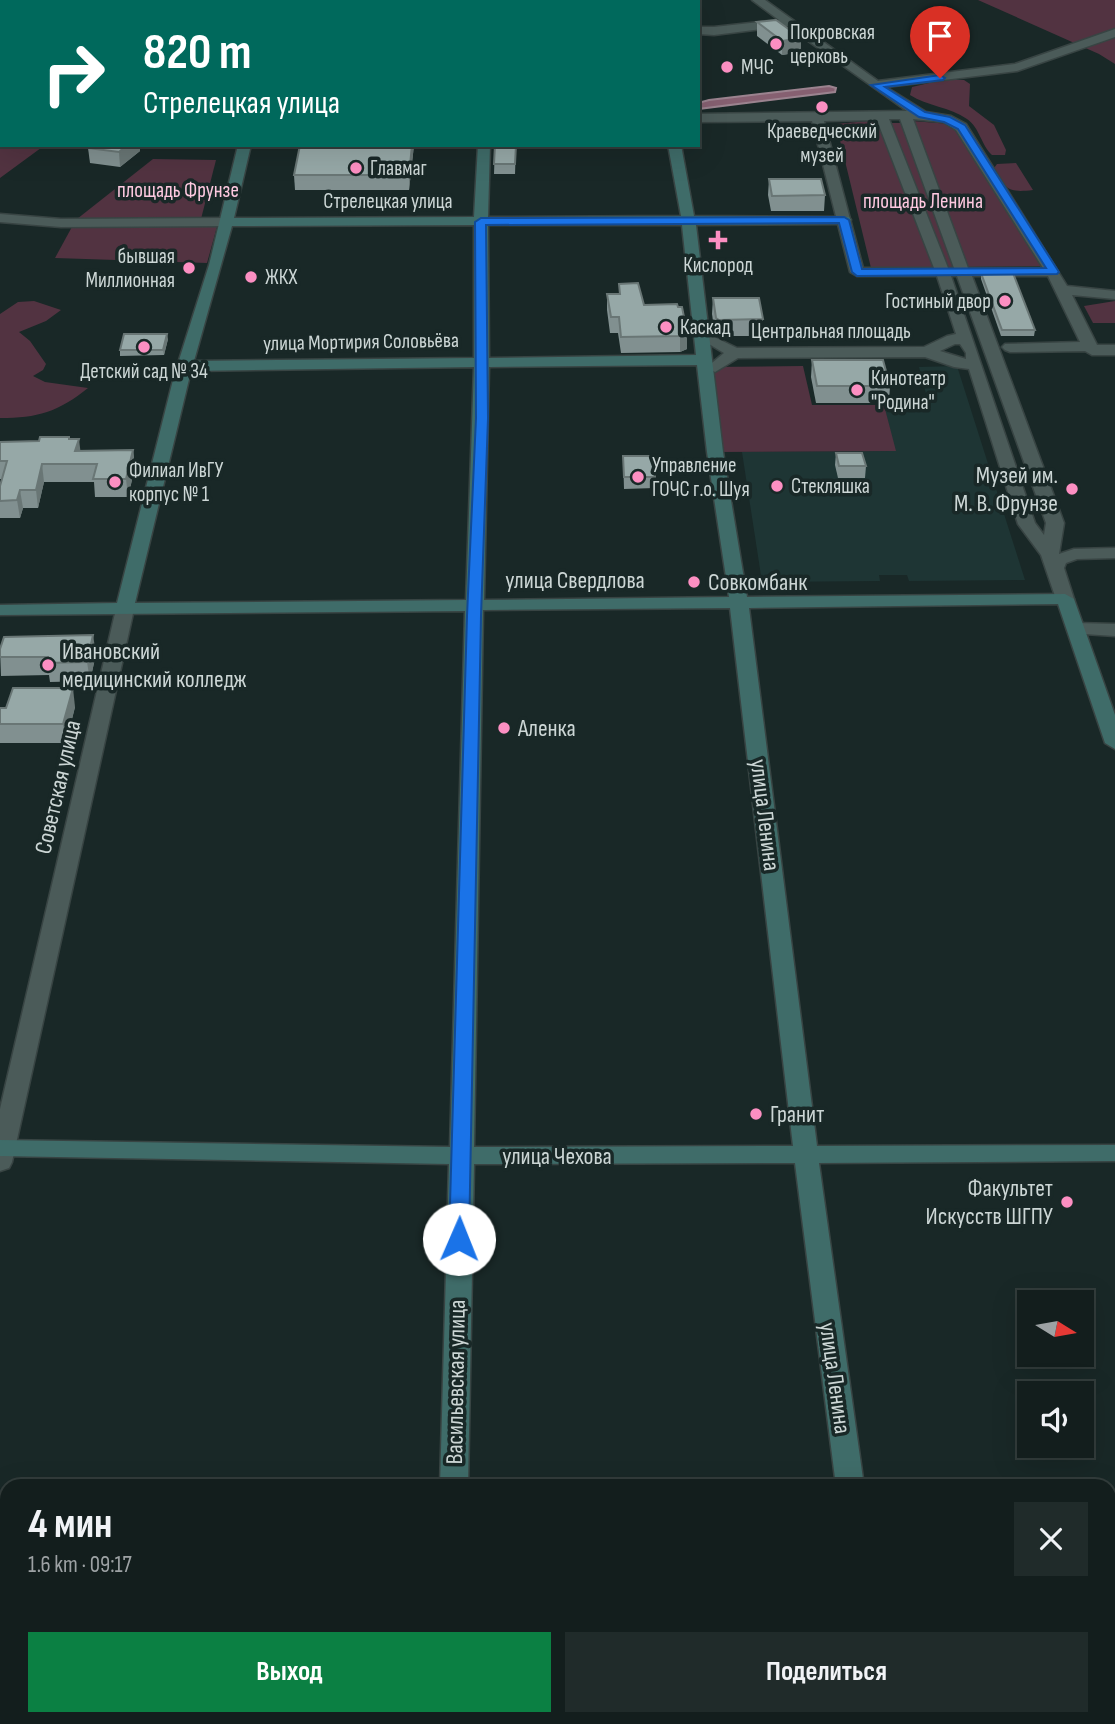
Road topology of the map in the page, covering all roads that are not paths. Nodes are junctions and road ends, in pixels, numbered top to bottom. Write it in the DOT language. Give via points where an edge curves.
graph roads {
  1 [pos="758,0"];
  2 [pos="792,22"];
  3 [pos="700,30"];
  4 [pos="1115,33"];
  5 [pos="876,85"];
  6 [pos="881,115"];
  7 [pos="905,115"];
  8 [pos="922,115"];
  9 [pos="817,117"];
  10 [pos="700,118"];
  11 [pos="484,147"];
  12 [pos="674,147"];
  13 [pos="244,150"];
  14 [pos="0,218"];
  15 [pos="688,220"];
  16 [pos="844,220"];
  17 [pos="226,222"];
  18 [pos="481,222"];
  19 [pos="942,272"];
  20 [pos="965,272"];
  21 [pos="1053,272"];
  22 [pos="1064,290"];
  23 [pos="1115,295"];
  24 [pos="712,341"];
  25 [pos="1010,347"];
  26 [pos="1091,348"];
  27 [pos="1115,350"];
  28 [pos="992,351"];
  29 [pos="927,352"];
  30 [pos="970,352"];
  31 [pos="734,353"];
  32 [pos="483,362"];
  33 [pos="711,363"];
  34 [pos="185,366"];
  35 [pos="1115,554"];
  36 [pos="1053,561"];
  37 [pos="1065,599"];
  38 [pos="738,604"];
  39 [pos="474,605"];
  40 [pos="125,609"];
  41 [pos="0,610"];
  42 [pos="1076,629"];
  43 [pos="1115,630"];
  44 [pos="1115,743"];
  45 [pos="1,1153"];
  46 [pos="1115,1153"];
  47 [pos="807,1155"];
  48 [pos="460,1156"];
  49 [pos="454,1479"];
  50 [pos="849,1479"];
  1 -- 2 [label="street"];
  2 -- 3 [label="street"];
  2 -- 5 [label="street"];
  4 -- 5 [label="street" via="1017,67"];
  5 -- 8 [label="street"];
  6 -- 7 [label="street"];
  6 -- 9 [label="street"];
  6 -- 19 [label="street"];
  7 -- 8 [label="street"];
  7 -- 20 [label="street"];
  8 -- 21 [label="street" via="947,119 961,127"];
  9 -- 10 [label="street"];
  9 -- 16 [label="street"];
  11 -- 18 [label="street, Васильевская улица"];
  12 -- 15 [label="street, улица Ленина"];
  13 -- 17 [label="street"];
  14 -- 17 [label="street" via="61,223"];
  15 -- 16 [label="street, Стрелецкая улица"];
  15 -- 18 [label="street, Стрелецкая улица"];
  15 -- 33 [label="street, улица Ленина"];
  16 -- 19 [label="street" via="857,272"];
  17 -- 18 [label="street, Стрелецкая улица"];
  17 -- 34 [label="street, Советская улица"];
  18 -- 32 [label="street, Васильевская улица"];
  19 -- 20 [label="street"];
  19 -- 30 [label="street"];
  20 -- 21 [label="street"];
  20 -- 28 [label="street"];
  21 -- 22 [label="street"];
  22 -- 23 [label="street"];
  22 -- 26 [label="street"];
  24 -- 31 [label="street, Центральная площадь"];
  25 -- 26 [label="street"];
  26 -- 27 [label="street"];
  28 -- 30 [label="street" via="983,357"];
  28 -- 36 [label="street" via="1055,523"];
  29 -- 30 [label="street, Центральная площадь" via="959,363"];
  29 -- 30 [label="street, Центральная площадь" via="952,339"];
  29 -- 31 [label="street, Центральная площадь"];
  30 -- 36 [label="street" via="1027,524"];
  31 -- 33 [label="street, Центральная площадь"];
  32 -- 33 [label="street, улица Мортирия Соловьёва"];
  32 -- 34 [label="street, улица Мортирия Соловьёва"];
  32 -- 39 [label="street, Васильевская улица"];
  33 -- 38 [label="street, улица Ленина" via="715,452"];
  34 -- 40 [label="street, Советская улица"];
  35 -- 36 [label="street" via="1065,556"];
  36 -- 37 [label="street"];
  37 -- 38 [label="street, улица Свердлова"];
  37 -- 42 [label="street"];
  38 -- 39 [label="street, улица Свердлова"];
  38 -- 47 [label="street, улица Ленина"];
  39 -- 40 [label="street, улица Свердлова"];
  39 -- 48 [label="street, Васильевская улица"];
  40 -- 41 [label="street, улица Свердлова"];
  40 -- 45 [label="street, Советская улица"];
  42 -- 43 [label="street"];
  42 -- 44 [label="street"];
  45 -- 48 [label="street, улица Чехова"];
  46 -- 47 [label="street, улица Чехова"];
  47 -- 48 [label="street, улица Чехова"];
  47 -- 50 [label="street, улица Ленина"];
  48 -- 49 [label="street, Васильевская улица"];
}
